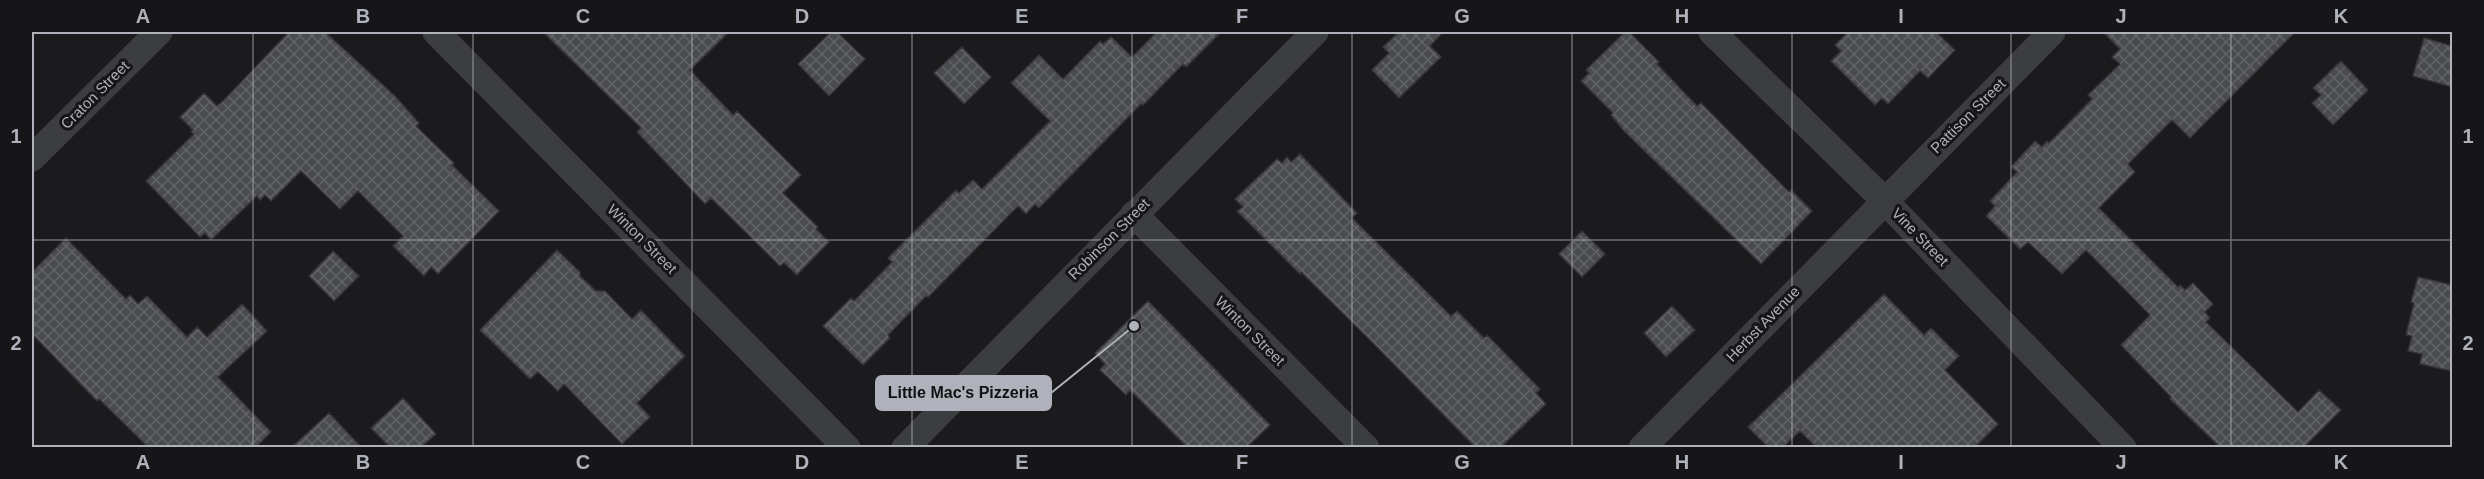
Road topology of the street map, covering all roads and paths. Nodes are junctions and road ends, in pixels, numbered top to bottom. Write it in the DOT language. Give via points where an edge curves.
graph roads {
  1 [pos="159,32"];
  2 [pos="436,32"];
  3 [pos="1315,32"];
  4 [pos="1712,32"];
  5 [pos="2052,32"];
  6 [pos="32,158"];
  7 [pos="1884,200"];
  8 [pos="1134,214"];
  9 [pos="847,447"];
  10 [pos="904,447"];
  11 [pos="1366,447"];
  12 [pos="1642,447"];
  13 [pos="2123,447"];
  1 -- 6 [label="street, Craton Street"];
  2 -- 9 [label="street, Winton Street"];
  3 -- 8 [label="street, Robinson Street"];
  4 -- 7 [label="street, Vine Street"];
  5 -- 7 [label="street, Pattison Street"];
  7 -- 12 [label="street, Herbst Avenue"];
  7 -- 13 [label="street, Vine Street"];
  8 -- 10 [label="street, Robinson Street"];
  8 -- 11 [label="street, Winton Street"];
}
